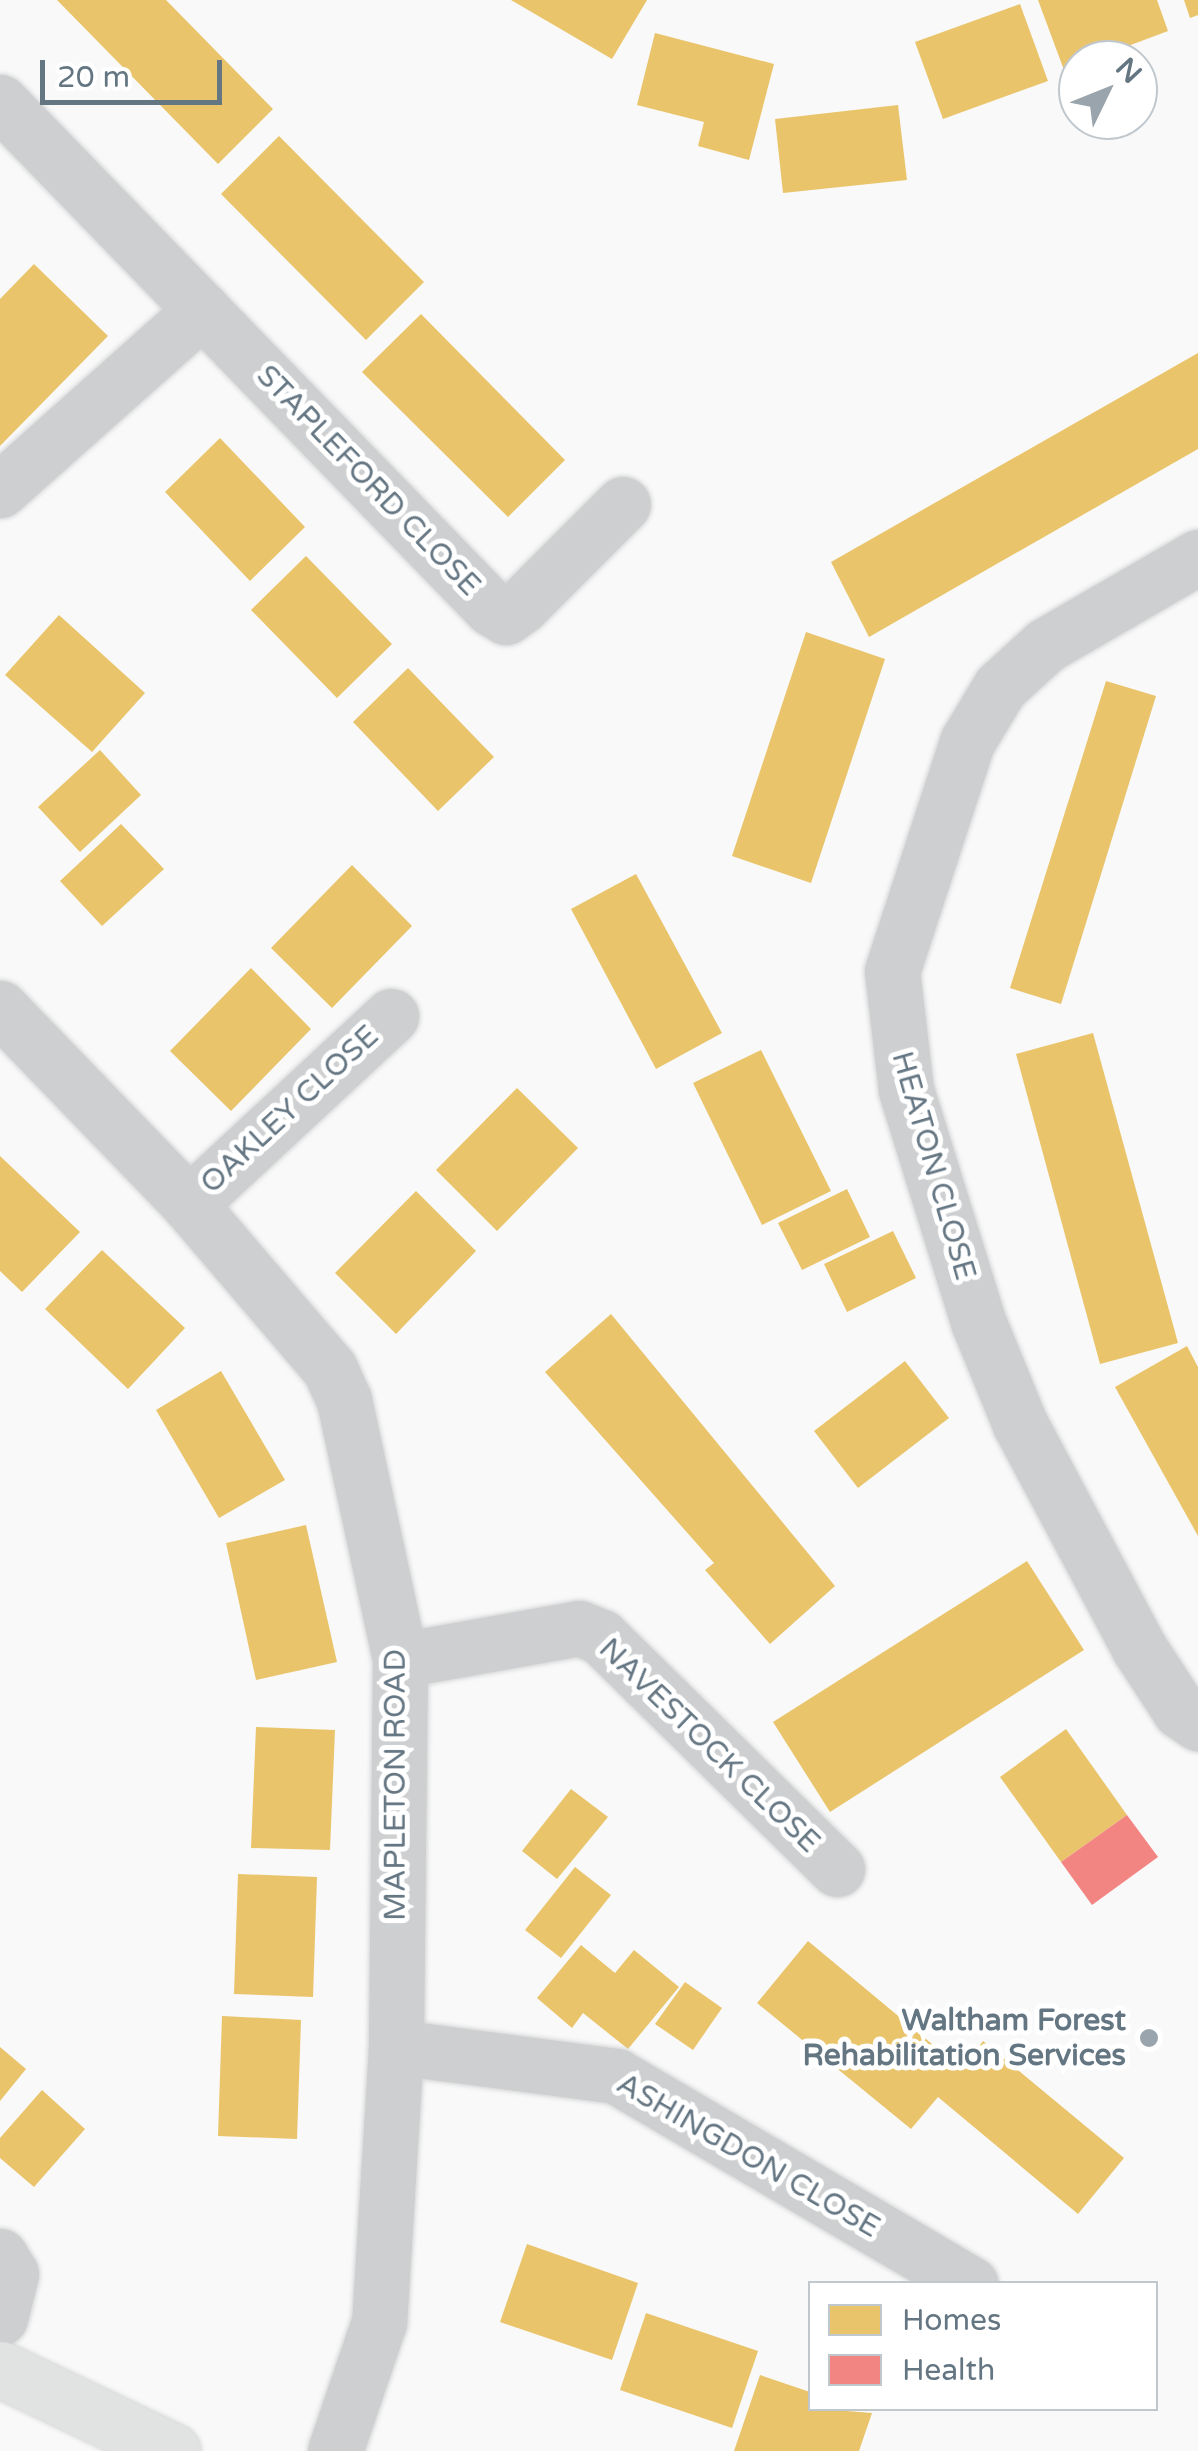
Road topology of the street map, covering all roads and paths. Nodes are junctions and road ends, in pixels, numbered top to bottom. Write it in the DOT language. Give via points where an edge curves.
graph roads {
  1 [pos="0,102"];
  2 [pos="202,310"];
  3 [pos="0,490"];
  4 [pos="623,504"];
  5 [pos="1198,558"];
  6 [pos="0,1008"];
  7 [pos="391,1016"];
  8 [pos="189,1204"];
  9 [pos="400,1660"];
  10 [pos="1198,1723"];
  11 [pos="837,1870"];
  12 [pos="396,2047"];
  13 [pos="0,2256"];
  14 [pos="965,2281"];
  15 [pos="0,2318"];
  16 [pos="0,2369"];
  17 [pos="172,2451"];
  18 [pos="335,2451"];
  1 -- 2 [label="street, STAPLEFORD CLOSE"];
  2 -- 3 [label="street"];
  2 -- 4 [label="street, STAPLEFORD CLOSE" via="506,617"];
  5 -- 10 [label="street, HEATON CLOSE" via="1046,644 1000,687 967,742 892,971 906,1090 986,1340 1138,1648 1180,1712"];
  6 -- 8 [label="street, MAPLETON ROAD"];
  7 -- 8 [label="street, OAKLEY CLOSE"];
  8 -- 9 [label="street, MAPLETON ROAD" via="330,1368"];
  9 -- 11 [label="street, NAVESTOCK CLOSE" via="578,1628 601,1637"];
  9 -- 12 [label="street, MAPLETON ROAD"];
  12 -- 14 [label="street, ASHINGDON CLOSE" via="616,2076"];
  12 -- 18 [label="street, MAPLETON ROAD" via="379,2322"];
  13 -- 15 [label="street" via="11,2274"];
  16 -- 17 [label="main road"];
}
